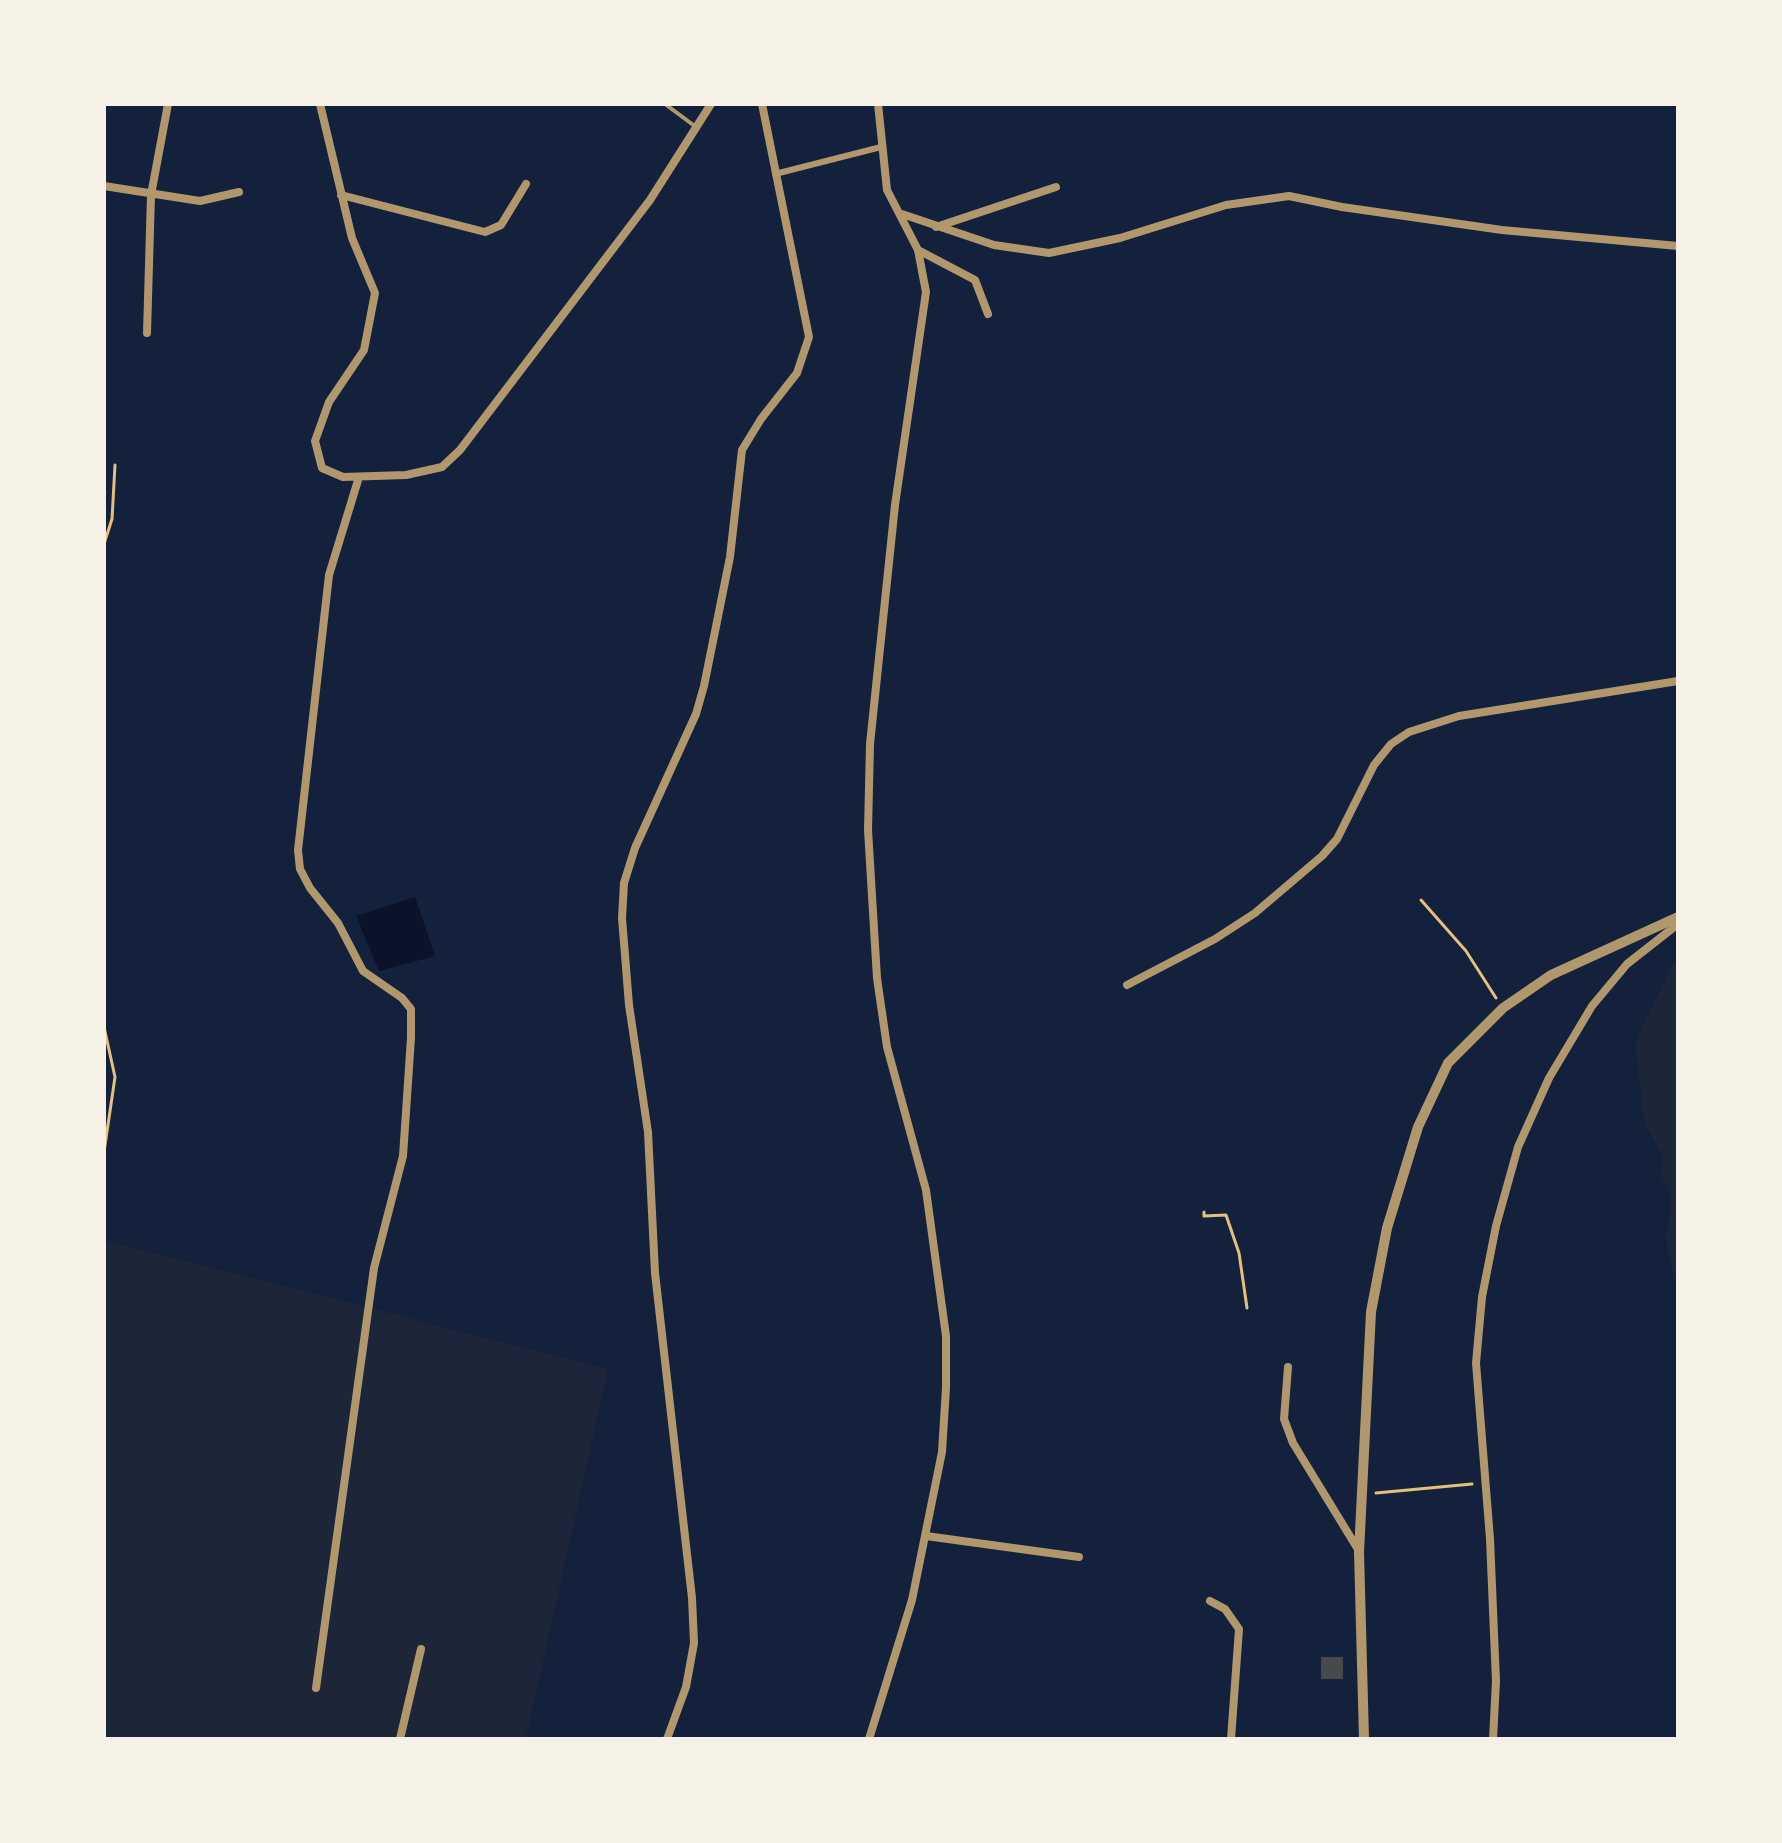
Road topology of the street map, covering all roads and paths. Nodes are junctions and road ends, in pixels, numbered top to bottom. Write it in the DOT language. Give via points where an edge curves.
graph roads {
  1 [pos="168,104"];
  2 [pos="320,104"];
  3 [pos="665,104"];
  4 [pos="711,104"];
  5 [pos="762,104"];
  6 [pos="878,104"];
  7 [pos="696,127"];
  8 [pos="881,147"];
  9 [pos="775,174"];
  10 [pos="526,184"];
  11 [pos="104,186"];
  12 [pos="1056,187"];
  13 [pos="239,192"];
  14 [pos="151,195"];
  15 [pos="341,195"];
  16 [pos="902,214"];
  17 [pos="935,227"];
  18 [pos="1678,246"];
  19 [pos="918,250"];
  20 [pos="988,314"];
  21 [pos="147,333"];
  22 [pos="115,465"];
  23 [pos="359,477"];
  24 [pos="104,544"];
  25 [pos="1678,681"];
  26 [pos="1421,900"];
  27 [pos="1678,917"];
  28 [pos="1678,924"];
  29 [pos="1127,985"];
  30 [pos="1503,1008"];
  31 [pos="104,1027"];
  32 [pos="104,1152"];
  33 [pos="1204,1212"];
  34 [pos="1247,1308"];
  35 [pos="1288,1367"];
  36 [pos="1484,1483"];
  37 [pos="1362,1494"];
  38 [pos="926,1536"];
  39 [pos="1359,1552"];
  40 [pos="1079,1557"];
  41 [pos="1210,1601"];
  42 [pos="421,1649"];
  43 [pos="316,1688"];
  44 [pos="400,1739"];
  45 [pos="667,1739"];
  46 [pos="869,1739"];
  47 [pos="1231,1739"];
  48 [pos="1364,1739"];
  49 [pos="1493,1739"];
  1 -- 14 [label="street"];
  2 -- 15 [label="street"];
  3 -- 7 [label="lane"];
  4 -- 7 [label="street"];
  5 -- 9 [label="street"];
  6 -- 8 [label="street"];
  7 -- 23 [label="street" via="650,200 460,450 442,467"];
  8 -- 9 [label="street"];
  8 -- 16 [label="street" via="887,190"];
  9 -- 45 [label="street" via="807,347 797,373 742,450 730,557 704,686 624,883 628,991 648,1132 655,1273 692,1598 694,1643 686,1687"];
  10 -- 15 [label="street" via="501,225 485,232"];
  11 -- 14 [label="street"];
  12 -- 17 [label="street"];
  13 -- 14 [label="street" via="200,201"];
  14 -- 21 [label="street"];
  15 -- 23 [label="street" via="375,293 364,350 329,402 315,441 322,468 332,475"];
  16 -- 17 [label="street"];
  16 -- 19 [label="street"];
  17 -- 18 [label="street" via="994,245 1049,253 1120,238 1226,205 1289,196 1502,230"];
  19 -- 20 [label="street" via="975,280"];
  19 -- 38 [label="street" via="926,292 894,520 870,744 868,830 887,1047 926,1190 946,1336 942,1452"];
  22 -- 24 [label="path" via="112,519"];
  23 -- 43 [label="street" via="329,575 298,850 310,888 338,923 363,971 411,1009 410,1066 403,1156 374,1268"];
  25 -- 29 [label="street" via="1459,716 1409,732 1374,765 1337,839 1322,856 1255,913"];
  26 -- 30 [label="path" via="1466,951"];
  27 -- 30 [label="street" via="1551,975"];
  28 -- 36 [label="street" via="1627,964 1592,1006 1549,1078 1518,1147 1482,1297 1476,1363"];
  30 -- 37 [label="street" via="1448,1063 1418,1127 1387,1228 1371,1312"];
  31 -- 32 [label="path" via="115,1077"];
  33 -- 34 [label="path" via="1226,1215 1239,1253"];
  35 -- 39 [label="street" via="1284,1419 1293,1443"];
  36 -- 37 [label="path"];
  36 -- 49 [label="street" via="1496,1681"];
  37 -- 39 [label="street"];
  38 -- 40 [label="street"];
  38 -- 46 [label="street"];
  39 -- 48 [label="street"];
  41 -- 47 [label="street" via="1225,1609 1239,1629"];
  42 -- 44 [label="street"];
}
